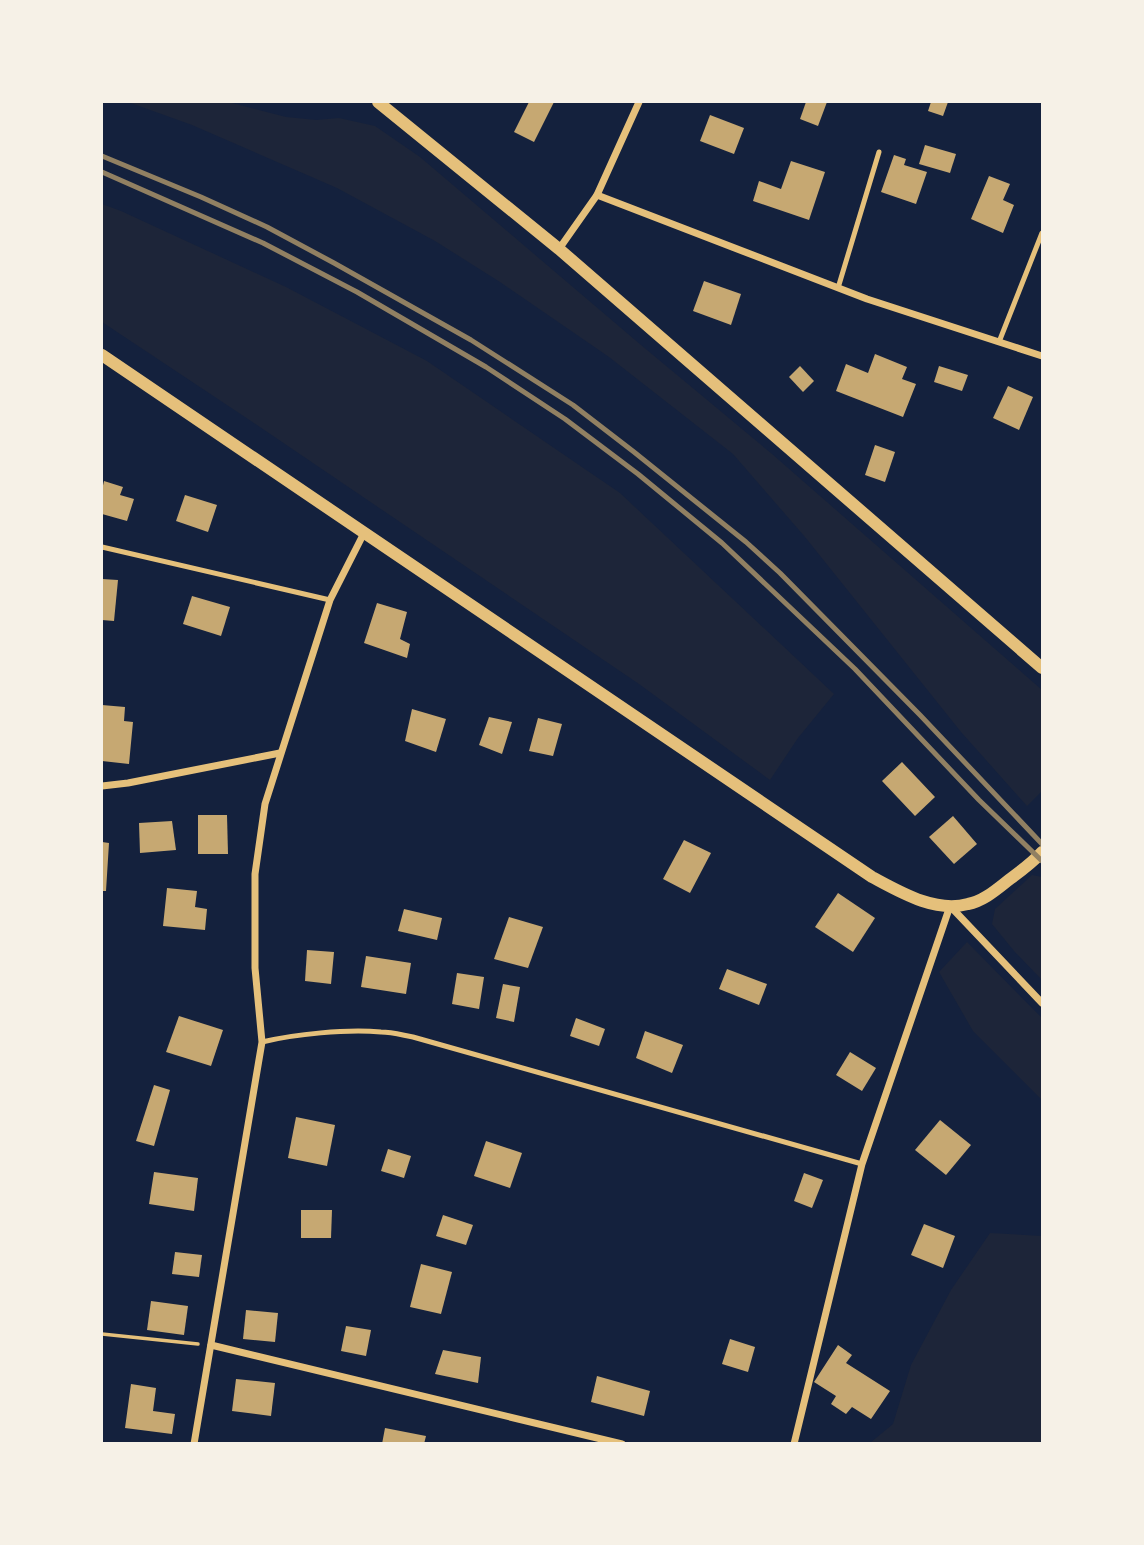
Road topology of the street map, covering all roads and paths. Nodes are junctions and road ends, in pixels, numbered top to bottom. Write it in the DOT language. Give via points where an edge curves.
graph roads {
  1 [pos="379,102"];
  2 [pos="639,102"];
  3 [pos="879,152"];
  4 [pos="597,195"];
  5 [pos="1042,233"];
  6 [pos="559,249"];
  7 [pos="838,288"];
  8 [pos="999,342"];
  9 [pos="102,355"];
  10 [pos="1042,356"];
  11 [pos="364,533"];
  12 [pos="102,547"];
  13 [pos="330,600"];
  14 [pos="1042,668"];
  15 [pos="280,753"];
  16 [pos="102,786"];
  17 [pos="1042,852"];
  18 [pos="950,906"];
  19 [pos="1042,1003"];
  20 [pos="262,1042"];
  21 [pos="862,1164"];
  22 [pos="102,1334"];
  23 [pos="211,1345"];
  24 [pos="194,1444"];
  25 [pos="622,1444"];
  26 [pos="794,1444"];
  1 -- 6 [label="street"];
  2 -- 4 [label="street"];
  3 -- 7 [label="lane"];
  4 -- 6 [label="street"];
  4 -- 7 [label="street"];
  5 -- 8 [label="lane"];
  6 -- 14 [label="street"];
  7 -- 8 [label="street"];
  8 -- 10 [label="street"];
  9 -- 11 [label="street"];
  11 -- 13 [label="street"];
  11 -- 18 [label="street" via="872,877 920,899"];
  12 -- 13 [label="lane"];
  13 -- 15 [label="street"];
  15 -- 16 [label="street"];
  15 -- 20 [label="street" via="265,804 255,874 255,968"];
  17 -- 18 [label="street" via="992,893"];
  18 -- 19 [label="street"];
  18 -- 21 [label="street"];
  20 -- 21 [label="lane" via="351,1031 413,1037"];
  20 -- 23 [label="street"];
  21 -- 26 [label="street"];
  22 -- 23 [label="path"];
  23 -- 24 [label="street"];
  23 -- 25 [label="street"];
}
